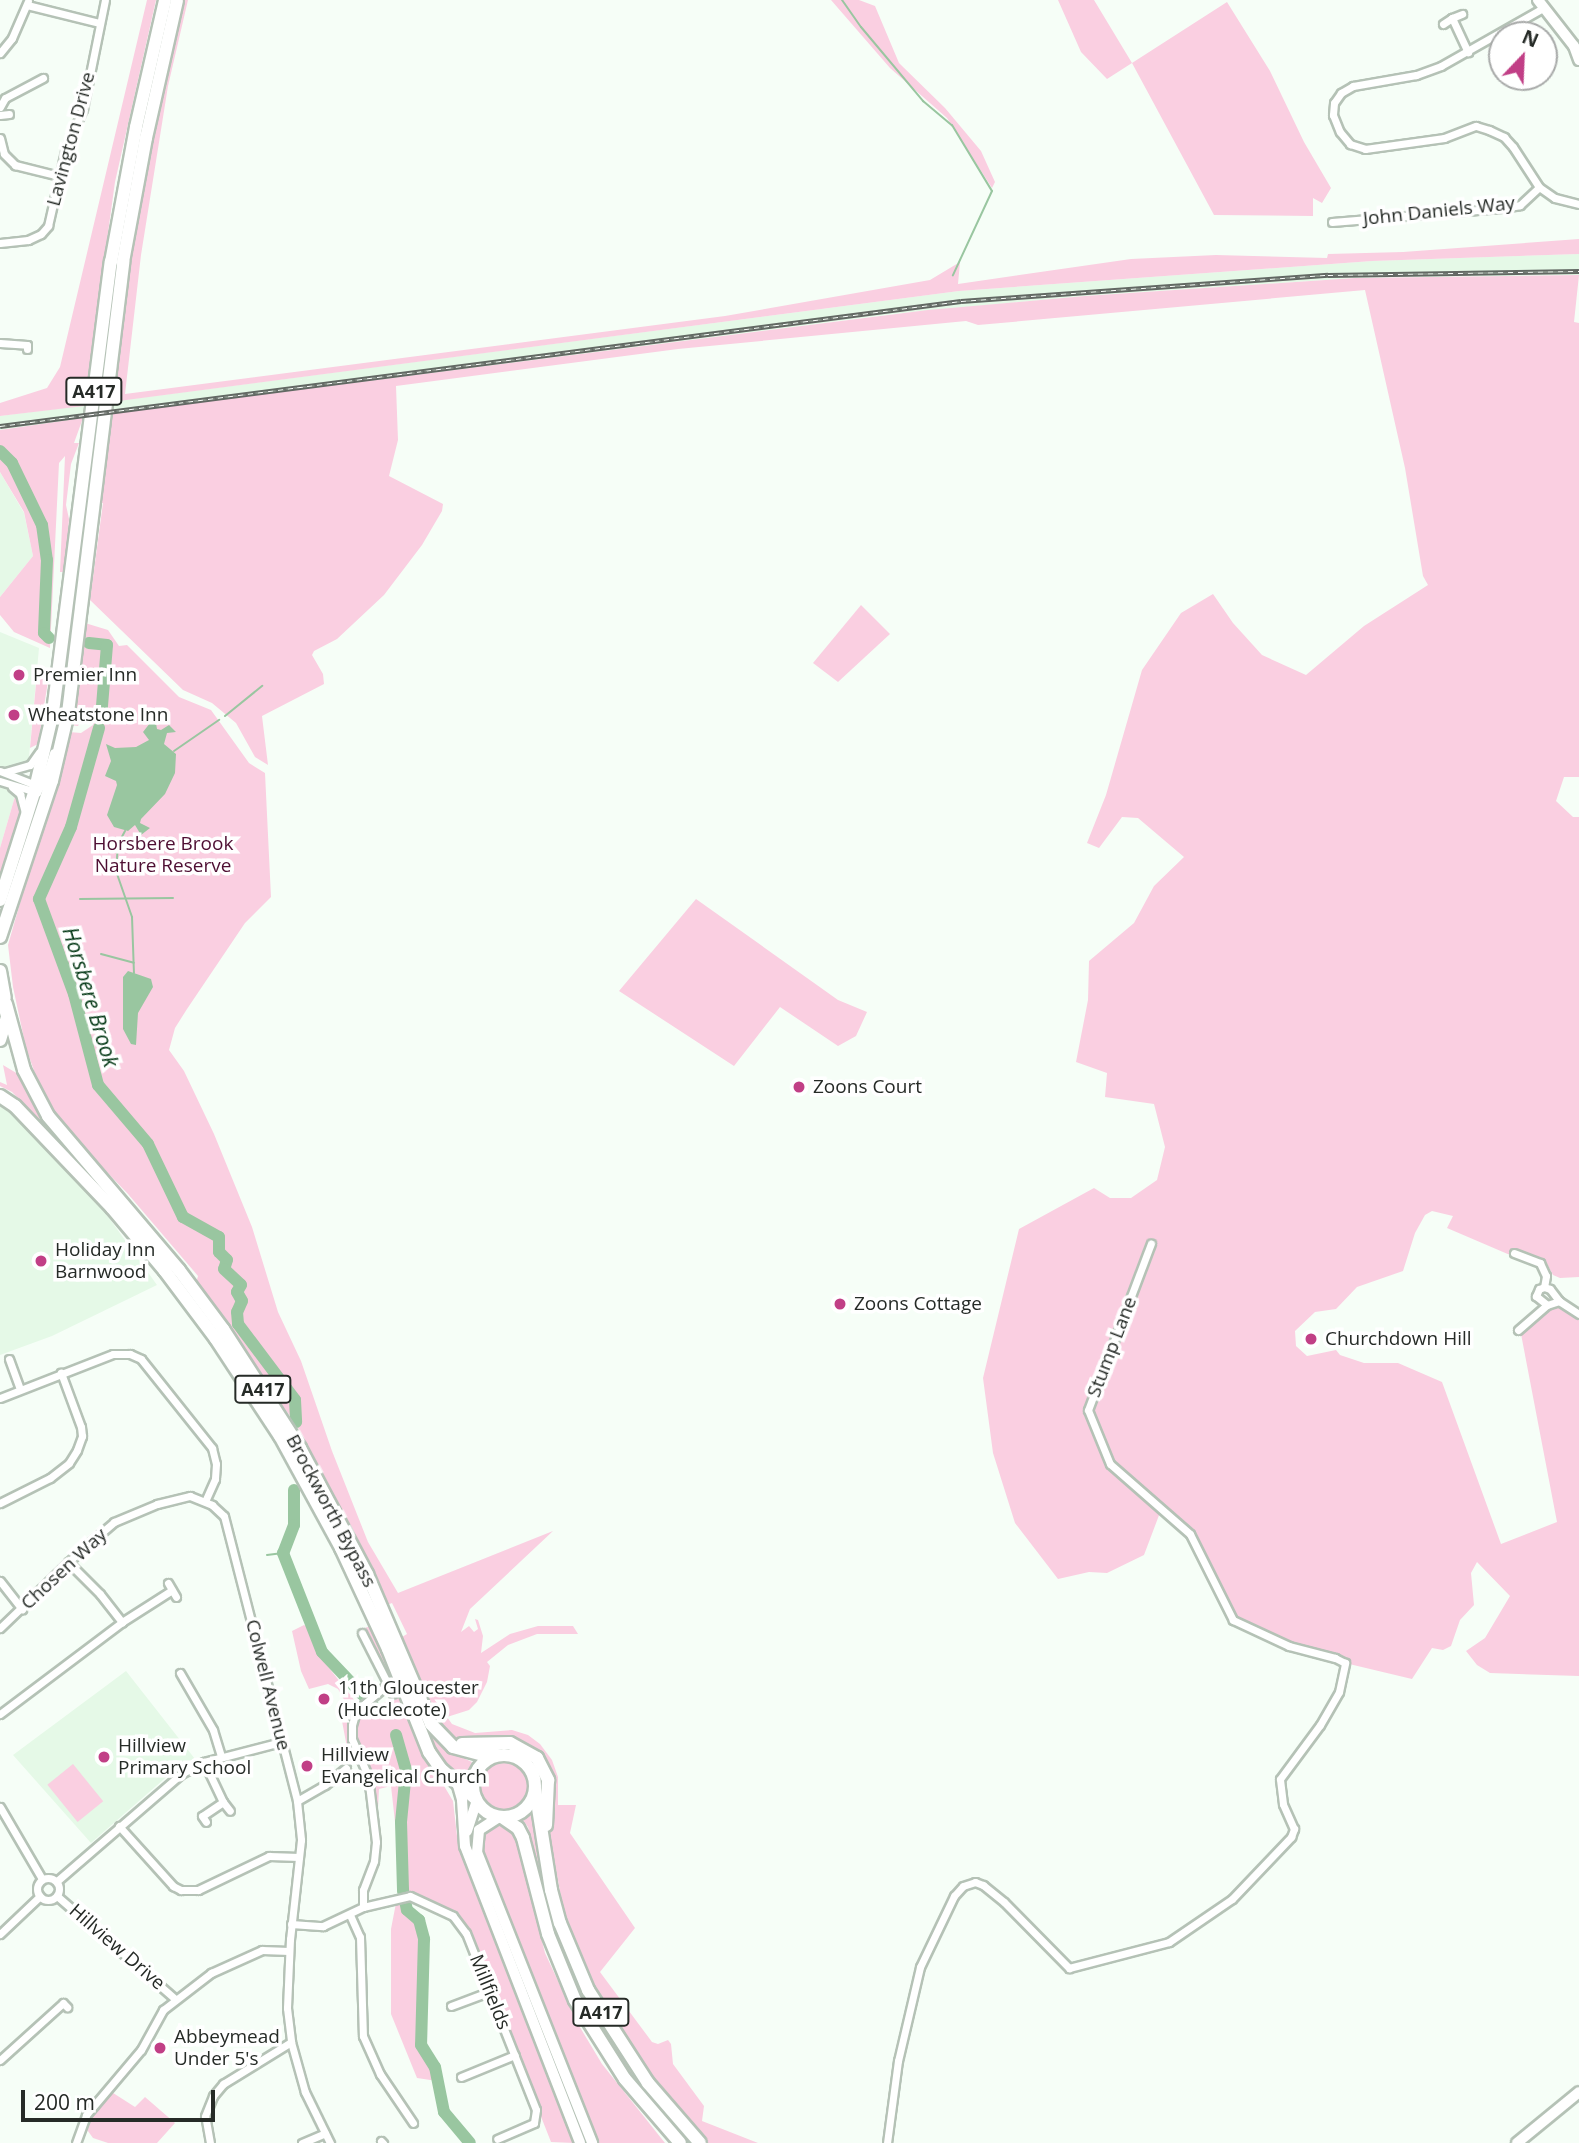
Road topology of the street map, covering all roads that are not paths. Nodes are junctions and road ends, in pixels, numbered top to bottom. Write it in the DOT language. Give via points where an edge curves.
graph roads {
  1 [pos="105,0"];
  2 [pos="165,0"];
  3 [pos="177,0"];
  4 [pos="28,2"];
  5 [pos="1541,4"];
  6 [pos="1462,14"];
  7 [pos="1452,18"];
  8 [pos="99,23"];
  9 [pos="1443,24"];
  10 [pos="1576,45"];
  11 [pos="1468,52"];
  12 [pos="0,53"];
  13 [pos="1579,60"];
  14 [pos="30,73"];
  15 [pos="43,78"];
  16 [pos="34,82"];
  17 [pos="0,107"];
  18 [pos="0,138"];
  19 [pos="59,176"];
  20 [pos="1539,187"];
  21 [pos="1579,204"];
  22 [pos="1332,222"];
  23 [pos="0,243"];
  24 [pos="0,343"];
  25 [pos="27,344"];
  26 [pos="53,712"];
  27 [pos="2,771"];
  28 [pos="0,781"];
  29 [pos="9,784"];
  30 [pos="39,792"];
  31 [pos="26,821"];
  32 [pos="0,900"];
  33 [pos="0,937"];
  34 [pos="0,971"];
  35 [pos="4,998"];
  36 [pos="0,1040"];
  37 [pos="0,1096"];
  38 [pos="1151,1243"];
  39 [pos="1514,1253"];
  40 [pos="1544,1287"];
  41 [pos="1559,1301"];
  42 [pos="1547,1306"];
  43 [pos="1579,1314"];
  44 [pos="1518,1330"];
  45 [pos="9,1359"];
  46 [pos="61,1373"];
  47 [pos="20,1389"];
  48 [pos="0,1398"];
  49 [pos="205,1501"];
  50 [pos="0,1503"];
  51 [pos="68,1562"];
  52 [pos="0,1581"];
  53 [pos="172,1590"];
  54 [pos="22,1609"];
  55 [pos="122,1622"];
  56 [pos="0,1628"];
  57 [pos="362,1633"];
  58 [pos="180,1673"];
  59 [pos="388,1684"];
  60 [pos="393,1694"];
  61 [pos="0,1714"];
  62 [pos="437,1734"];
  63 [pos="281,1742"];
  64 [pos="498,1755"];
  65 [pos="221,1757"];
  66 [pos="204,1762"];
  67 [pos="346,1768"];
  68 [pos="457,1783"];
  69 [pos="535,1789"];
  70 [pos="476,1800"];
  71 [pos="297,1801"];
  72 [pos="223,1802"];
  73 [pos="0,1807"];
  74 [pos="230,1811"];
  75 [pos="202,1816"];
  76 [pos="500,1817"];
  77 [pos="119,1826"];
  78 [pos="465,1846"];
  79 [pos="299,1857"];
  80 [pos="545,1857"];
  81 [pos="42,1879"];
  82 [pos="57,1881"];
  83 [pos="40,1896"];
  84 [pos="57,1896"];
  85 [pos="363,1907"];
  86 [pos="350,1915"];
  87 [pos="291,1924"];
  88 [pos="0,1934"];
  89 [pos="289,1951"];
  90 [pos="522,1963"];
  91 [pos="511,1967"];
  92 [pos="491,1991"];
  93 [pos="176,1999"];
  94 [pos="63,2003"];
  95 [pos="456,2007"];
  96 [pos="291,2042"];
  97 [pos="515,2055"];
  98 [pos="0,2060"];
  99 [pos="466,2078"];
  100 [pos="1579,2092"];
  101 [pos="643,2103"];
  102 [pos="408,2119"];
  103 [pos="325,2133"];
  104 [pos="497,2138"];
  105 [pos="76,2143"];
  106 [pos="210,2143"];
  107 [pos="302,2143"];
  108 [pos="330,2143"];
  109 [pos="580,2143"];
  110 [pos="592,2143"];
  111 [pos="671,2143"];
  112 [pos="680,2143"];
  113 [pos="700,2143"];
  114 [pos="887,2143"];
  115 [pos="1517,2143"];
  1 -- 8 [label="street, Lavington Drive"];
  2 -- 26 [label="highway, A417" via="111,262"];
  3 -- 30 [label="highway, A417" via="141,159 121,275 66,721"];
  4 -- 8 [label="street"];
  4 -- 12 [label="street"];
  5 -- 10 [label="street"];
  5 -- 11 [label="street"];
  6 -- 7 [label="street"];
  7 -- 9 [label="street"];
  7 -- 11 [label="street"];
  8 -- 19 [label="street, Lavington Drive" via="83,108"];
  10 -- 13 [label="street"];
  11 -- 20 [label="street" via="1416,75 1353,86 1341,93 1333,115 1340,132 1350,144 1365,149 1444,138 1476,127 1489,130 1513,147"];
  14 -- 16 [label="street"];
  15 -- 16 [label="street"];
  16 -- 17 [label="street" via="5,98"];
  18 -- 19 [label="street" via="4,154 15,166"];
  19 -- 23 [label="street, Lavington Drive" via="52,213 41,234"];
  20 -- 21 [label="street" via="1555,198"];
  20 -- 22 [label="street, John Daniels Way" via="1520,205"];
  24 -- 25 [label="street"];
  26 -- 27 [label="street" via="35,760 25,768"];
  26 -- 30 [label="highway, A417"];
  27 -- 30 [label="street"];
  28 -- 29 [label="street"];
  29 -- 30 [label="street"];
  29 -- 31 [label="street" via="20,794"];
  30 -- 31 [label="highway, A417"];
  30 -- 33 [label="highway, A417"];
  31 -- 32 [label="highway, A417"];
  34 -- 35 [label="highway, A417"];
  35 -- 36 [label="highway" via="6,1026"];
  35 -- 62 [label="highway, Brockworth Bypass / A417" via="24,1070 48,1116 179,1270 238,1350 300,1448 367,1574"];
  37 -- 68 [label="highway, Brockworth Bypass / A417" via="113,1208 165,1271 246,1384 341,1548 426,1746"];
  38 -- 114 [label="street, Stump Lane" via="1088,1410 1110,1464 1190,1534 1233,1620 1289,1646 1345,1663 1339,1692 1280,1779 1294,1833 1232,1899 1169,1941 1073,1968 1063,1964 983,1885 963,1886 920,1967 898,2061"];
  39 -- 40 [label="street" via="1540,1263 1546,1276"];
  40 -- 41 [label="street"];
  40 -- 42 [label="street" via="1536,1296"];
  41 -- 42 [label="street"];
  41 -- 43 [label="street"];
  42 -- 44 [label="street"];
  45 -- 47 [label="street"];
  46 -- 47 [label="street"];
  46 -- 49 [label="street" via="113,1354 130,1354 147,1363 212,1448 215,1479"];
  46 -- 50 [label="street" via="81,1427 77,1451 50,1478"];
  47 -- 48 [label="street"];
  49 -- 51 [label="street, Chosen Way" via="190,1496 170,1499 133,1513 114,1522"];
  49 -- 63 [label="street, Colwell Avenue" via="224,1516 248,1596"];
  51 -- 54 [label="street, Chosen Way"];
  51 -- 55 [label="street"];
  52 -- 54 [label="street"];
  53 -- 55 [label="street"];
  54 -- 56 [label="street, Chosen Way"];
  55 -- 61 [label="street"];
  57 -- 59 [label="street"];
  58 -- 65 [label="street" via="213,1730"];
  59 -- 60 [label="street"];
  59 -- 85 [label="street" via="354,1716 352,1739 368,1776 376,1842"];
  62 -- 64 [label="highway" via="467,1752"];
  62 -- 80 [label="highway, A417" via="468,1745 516,1745 537,1758 548,1780"];
  63 -- 65 [label="street"];
  63 -- 71 [label="street, Colwell Avenue"];
  64 -- 69 [label="highway" via="525,1763"];
  64 -- 70 [label="highway" via="476,1772"];
  65 -- 66 [label="street"];
  66 -- 72 [label="street"];
  66 -- 77 [label="street" via="169,1782"];
  67 -- 71 [label="street"];
  68 -- 70 [label="highway, Brockworth Bypass / A417"];
  68 -- 78 [label="street"];
  69 -- 76 [label="highway" via="520,1813"];
  69 -- 80 [label="highway, A417"];
  70 -- 76 [label="highway"];
  70 -- 78 [label="street"];
  71 -- 79 [label="street, Colwell Avenue"];
  72 -- 74 [label="street"];
  72 -- 75 [label="street"];
  73 -- 81 [label="street"];
  76 -- 90 [label="street" via="482,1826 475,1845"];
  76 -- 101 [label="highway, A417" via="518,1828 523,1838 548,1934 575,2000"];
  77 -- 79 [label="street" via="181,1890 198,1890 269,1856"];
  77 -- 82 [label="street"];
  78 -- 91 [label="street"];
  79 -- 87 [label="street, Colwell Avenue"];
  80 -- 113 [label="highway, A417" via="560,1923 587,1990 649,2083"];
  81 -- 82 [label="street"];
  81 -- 83 [label="street" via="37,1887"];
  82 -- 84 [label="street"];
  83 -- 84 [label="street" via="49,1900"];
  83 -- 88 [label="street"];
  84 -- 93 [label="street, Hillview Drive"];
  85 -- 86 [label="street, Millfields"];
  85 -- 92 [label="street, Millfields" via="410,1896 453,1916 466,1933"];
  86 -- 87 [label="street, Millfields" via="323,1926"];
  86 -- 102 [label="street" via="360,1937 358,2027"];
  87 -- 89 [label="street, Colwell Avenue"];
  89 -- 93 [label="street" via="262,1950 211,1973"];
  89 -- 96 [label="street, Colwell Avenue"];
  90 -- 91 [label="street"];
  90 -- 110 [label="street"];
  91 -- 109 [label="street"];
  92 -- 95 [label="street"];
  92 -- 97 [label="street, Millfields"];
  93 -- 105 [label="street" via="153,2024 141,2050 86,2115"];
  94 -- 98 [label="street"];
  96 -- 103 [label="street, Colwell Avenue" via="305,2092"];
  96 -- 106 [label="street" via="223,2084 213,2096 205,2116"];
  97 -- 99 [label="street"];
  97 -- 104 [label="street, Millfields" via="537,2117 534,2123"];
  100 -- 115 [label="street"];
  101 -- 111 [label="highway"];
  101 -- 112 [label="highway, A417"];
  103 -- 107 [label="street"];
  103 -- 108 [label="street, Colwell Avenue"];
}
